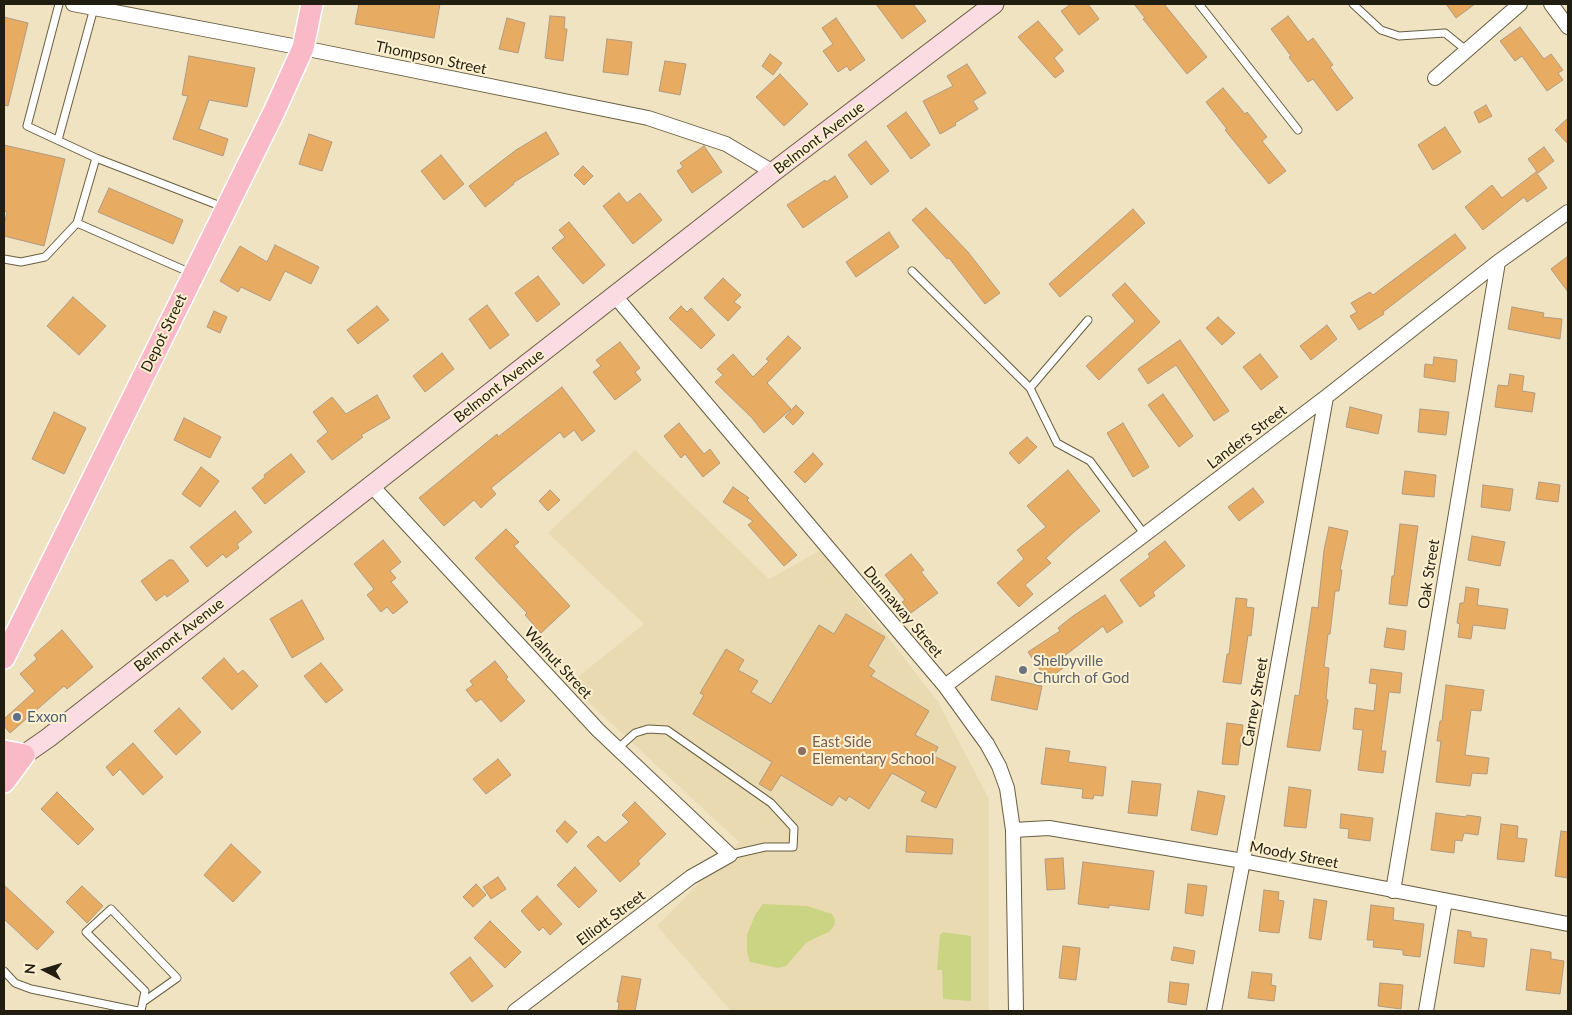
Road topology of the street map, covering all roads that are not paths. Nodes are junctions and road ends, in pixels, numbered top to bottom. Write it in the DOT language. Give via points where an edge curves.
graph roads {
  1 [pos="60,4"];
  2 [pos="73,4"];
  3 [pos="312,4"];
  4 [pos="994,4"];
  5 [pos="1199,4"];
  6 [pos="1353,4"];
  7 [pos="1520,4"];
  8 [pos="1551,4"];
  9 [pos="94,8"];
  10 [pos="1568,27"];
  11 [pos="303,48"];
  12 [pos="1466,50"];
  13 [pos="1435,78"];
  14 [pos="1298,130"];
  15 [pos="58,140"];
  16 [pos="96,158"];
  17 [pos="773,172"];
  18 [pos="226,208"];
  19 [pos="1568,212"];
  20 [pos="77,223"];
  21 [pos="4,259"];
  22 [pos="1498,262"];
  23 [pos="912,271"];
  24 [pos="193,274"];
  25 [pos="615,296"];
  26 [pos="1088,320"];
  27 [pos="1030,388"];
  28 [pos="1326,397"];
  29 [pos="371,485"];
  30 [pos="1144,535"];
  31 [pos="4,658"];
  32 [pos="945,686"];
  33 [pos="617,748"];
  34 [pos="14,753"];
  35 [pos="4,768"];
  36 [pos="4,782"];
  37 [pos="1013,830"];
  38 [pos="730,855"];
  39 [pos="1243,861"];
  40 [pos="1393,891"];
  41 [pos="1445,901"];
  42 [pos="1568,924"];
  43 [pos="4,971"];
  44 [pos="143,1002"];
  45 [pos="140,1011"];
  46 [pos="515,1011"];
  47 [pos="1016,1011"];
  48 [pos="1214,1011"];
  49 [pos="1426,1011"];
  1 -- 15 [label="lane" via="27,126"];
  2 -- 9 [label="street, Thompson Street"];
  3 -- 11 [label="main road, Depot Street"];
  4 -- 17 [label="main road, Belmont Avenue"];
  5 -- 14 [label="lane"];
  6 -- 12 [label="lane" via="1381,30 1399,36 1445,33"];
  7 -- 12 [label="street"];
  8 -- 10 [label="street"];
  9 -- 11 [label="street, Thompson Street"];
  9 -- 15 [label="lane"];
  11 -- 17 [label="street, Thompson Street" via="648,118 726,144"];
  11 -- 18 [label="main road, Depot Street"];
  12 -- 13 [label="street"];
  15 -- 16 [label="lane"];
  16 -- 18 [label="lane"];
  16 -- 20 [label="lane"];
  17 -- 25 [label="main road, Belmont Avenue"];
  18 -- 24 [label="main road, Depot Street"];
  19 -- 22 [label="street, Landers Street"];
  20 -- 21 [label="lane" via="45,257 21,262"];
  20 -- 24 [label="lane"];
  22 -- 28 [label="street, Landers Street"];
  22 -- 40 [label="street, Oak Street"];
  23 -- 27 [label="lane"];
  24 -- 31 [label="main road, Depot Street"];
  25 -- 29 [label="main road, Belmont Avenue"];
  25 -- 32 [label="street, Dunnaway Street"];
  26 -- 27 [label="lane"];
  27 -- 30 [label="lane" via="1057,443 1090,461"];
  28 -- 30 [label="street, Landers Street"];
  28 -- 39 [label="street, Carney Street"];
  29 -- 33 [label="street, Walnut Street"];
  29 -- 34 [label="main road, Belmont Avenue"];
  30 -- 32 [label="street, Landers Street"];
  32 -- 37 [label="street, Dunnaway Street" via="999,766 1008,788"];
  33 -- 38 [label="street, Walnut Street"];
  33 -- 38 [label="lane" via="635,733 648,729 667,730 771,803 794,828 793,847 765,847"];
  34 -- 35 [label="main road, Belmont Avenue"];
  34 -- 36 [label="main road"];
  37 -- 39 [label="street, Moody Street" via="1049,828"];
  37 -- 47 [label="street, Dunnaway Street"];
  38 -- 46 [label="street, Elliott Street" via="691,877"];
  39 -- 40 [label="street, Moody Street"];
  39 -- 48 [label="street, Carney Street"];
  40 -- 41 [label="street, Moody Street"];
  41 -- 42 [label="street, Moody Street"];
  41 -- 49 [label="street"];
  43 -- 45 [label="lane" via="15,983 31,989"];
  44 -- 44 [label="lane" via="145,991 86,932 111,909 177,978"];
  44 -- 45 [label="lane"];
}
